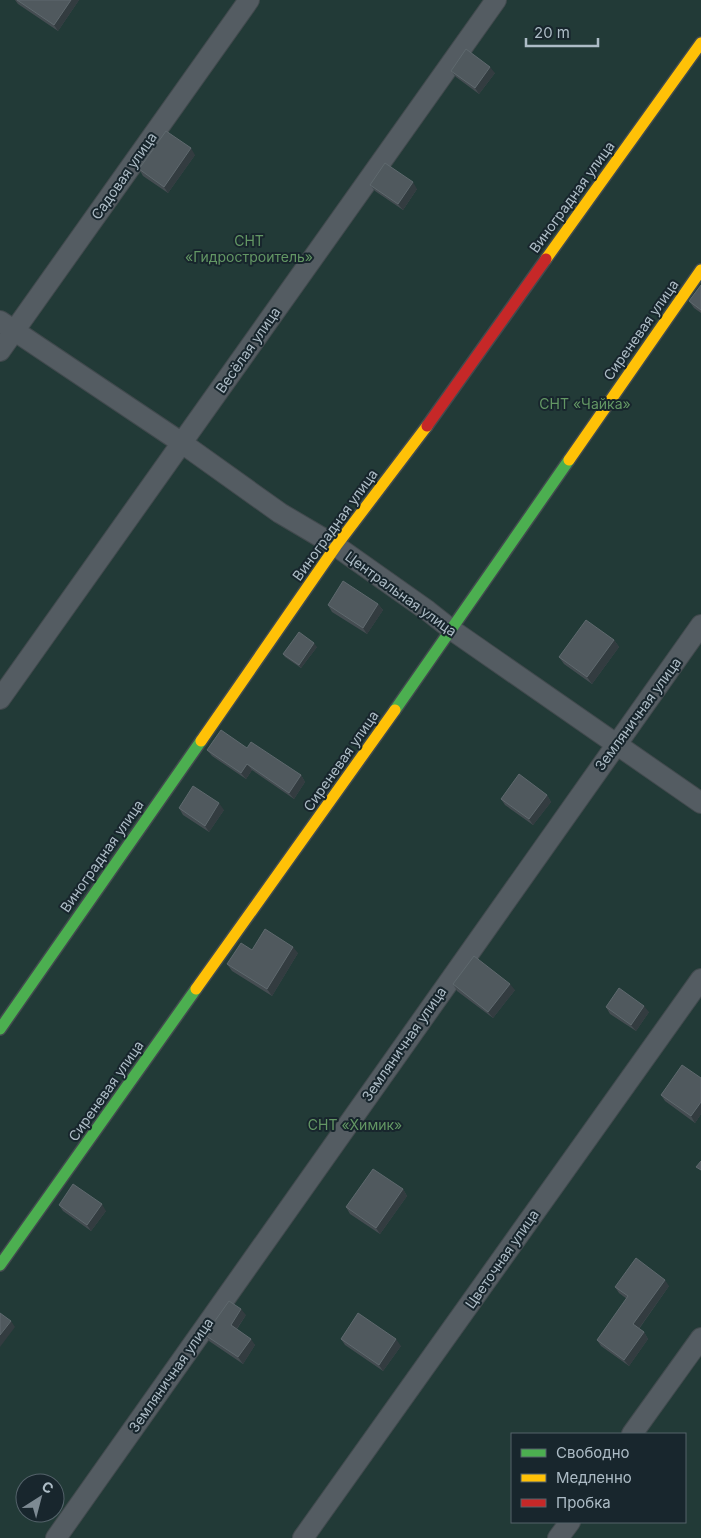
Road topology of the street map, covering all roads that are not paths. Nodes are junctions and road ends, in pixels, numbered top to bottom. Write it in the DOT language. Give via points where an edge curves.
graph roads {
  1 [pos="248,0"];
  2 [pos="496,0"];
  3 [pos="701,43"];
  4 [pos="701,270"];
  5 [pos="7,326"];
  6 [pos="0,351"];
  7 [pos="182,443"];
  8 [pos="336,546"];
  9 [pos="701,625"];
  10 [pos="452,630"];
  11 [pos="0,699"];
  12 [pos="616,743"];
  13 [pos="701,802"];
  14 [pos="701,980"];
  15 [pos="0,1029"];
  16 [pos="0,1265"];
  17 [pos="701,1338"];
  18 [pos="633,1433"];
  19 [pos="569,1523"];
  20 [pos="56,1538"];
  21 [pos="303,1538"];
  22 [pos="558,1538"];
  1 -- 5 [label="street, Садовая улица"];
  2 -- 7 [label="street, Весёлая улица"];
  3 -- 8 [label="street, Виноградная улица" via="417,439"];
  4 -- 10 [label="street, Сиреневая улица"];
  5 -- 6 [label="street, Садовая улица"];
  5 -- 7 [label="street, Центральная улица"];
  7 -- 8 [label="street, Центральная улица" via="280,513"];
  7 -- 11 [label="street, Весёлая улица"];
  8 -- 10 [label="street, Центральная улица"];
  8 -- 15 [label="street, Виноградная улица"];
  9 -- 12 [label="street, Земляничная улица"];
  10 -- 12 [label="street, Центральная улица"];
  10 -- 16 [label="street, Сиреневая улица"];
  12 -- 13 [label="street, Центральная улица"];
  12 -- 20 [label="street, Земляничная улица"];
  14 -- 21 [label="street, Цветочная улица"];
  17 -- 18 [label="street"];
  19 -- 22 [label="street"];
}
